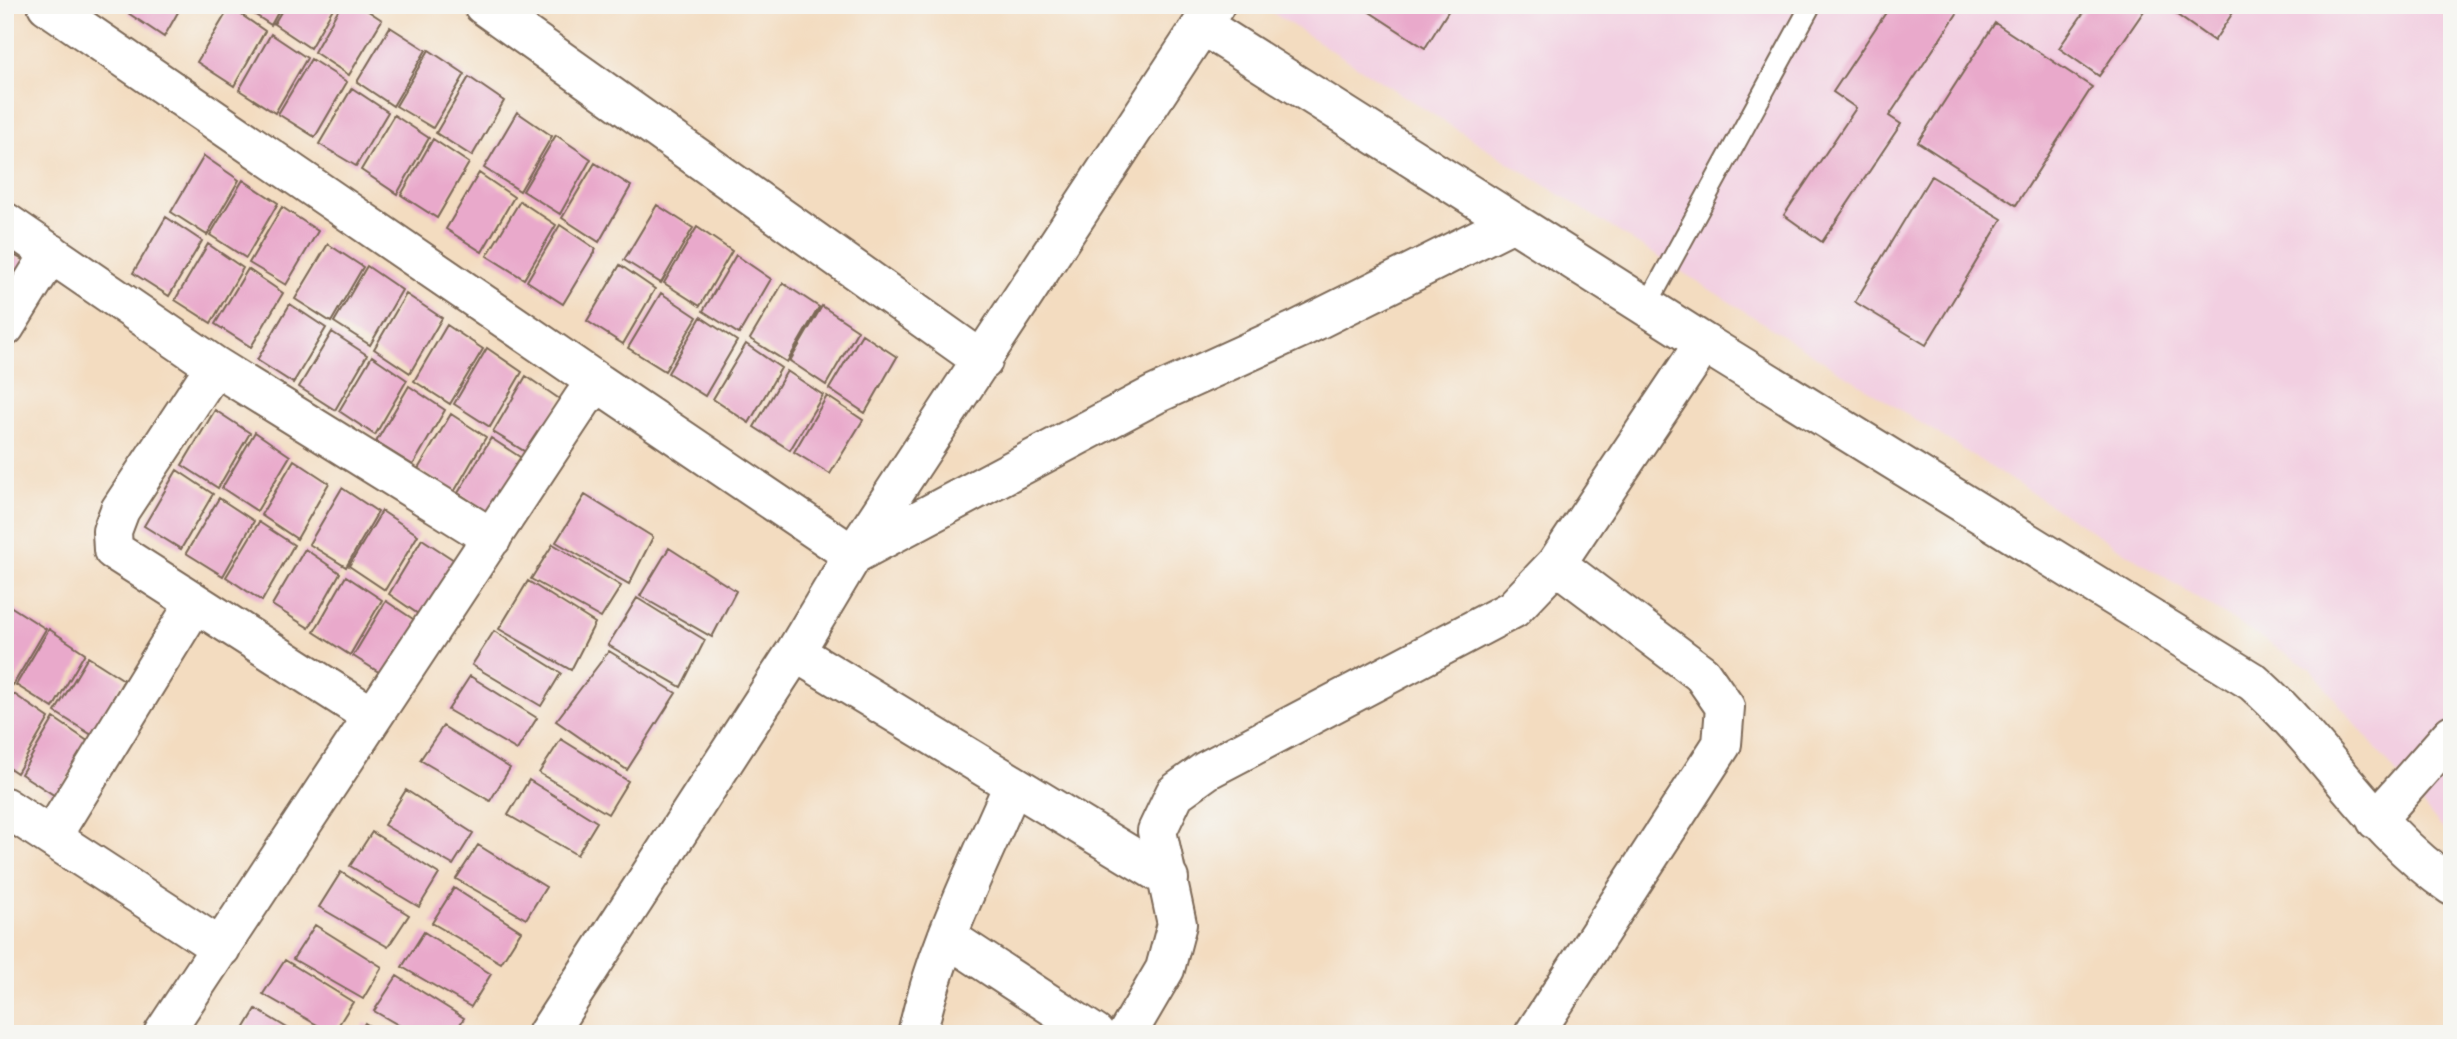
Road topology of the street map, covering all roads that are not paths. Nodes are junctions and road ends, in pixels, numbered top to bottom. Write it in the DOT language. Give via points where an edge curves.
graph roads {
  1 [pos="47,5"];
  2 [pos="483,5"];
  3 [pos="1811,5"];
  4 [pos="1208,15"];
  5 [pos="5,222"];
  6 [pos="1513,222"];
  7 [pos="51,253"];
  8 [pos="1646,307"];
  9 [pos="5,327"];
  10 [pos="1704,343"];
  11 [pos="982,361"];
  12 [pos="215,366"];
  13 [pos="600,384"];
  14 [pos="492,538"];
  15 [pos="853,555"];
  16 [pos="1556,564"];
  17 [pos="195,603"];
  18 [pos="795,652"];
  19 [pos="372,716"];
  20 [pos="2452,734"];
  21 [pos="1013,785"];
  22 [pos="5,807"];
  23 [pos="2376,820"];
  24 [pos="52,836"];
  25 [pos="1169,880"];
  26 [pos="2452,886"];
  27 [pos="947,937"];
  28 [pos="221,948"];
  29 [pos="163,1034"];
  30 [pos="547,1034"];
  31 [pos="917,1034"];
  32 [pos="1095,1034"];
  33 [pos="1127,1034"];
  34 [pos="1534,1034"];
  1 -- 13 [label="street"];
  2 -- 11 [label="street"];
  3 -- 8 [label="lane"];
  4 -- 6 [label="street"];
  4 -- 11 [label="street"];
  5 -- 7 [label="street"];
  6 -- 8 [label="street"];
  6 -- 15 [label="street" via="1299,329 1156,394"];
  7 -- 9 [label="street"];
  7 -- 12 [label="street"];
  8 -- 10 [label="street"];
  10 -- 16 [label="street"];
  10 -- 23 [label="street" via="2253,682 2284,709"];
  11 -- 15 [label="street"];
  12 -- 14 [label="street"];
  12 -- 17 [label="street" via="120,510 112,531 113,550"];
  13 -- 14 [label="street" via="583,399"];
  13 -- 15 [label="street"];
  14 -- 19 [label="street"];
  15 -- 18 [label="street"];
  16 -- 25 [label="street" via="1513,609 1207,770 1174,793 1157,831"];
  16 -- 34 [label="street" via="1702,674 1725,707 1722,744"];
  17 -- 19 [label="street"];
  17 -- 24 [label="street"];
  18 -- 21 [label="street"];
  18 -- 30 [label="street"];
  19 -- 28 [label="street"];
  20 -- 23 [label="street"];
  21 -- 25 [label="street"];
  21 -- 27 [label="street"];
  22 -- 24 [label="street"];
  23 -- 26 [label="street"];
  24 -- 28 [label="street"];
  25 -- 33 [label="street" via="1177,924 1165,969"];
  27 -- 31 [label="street"];
  27 -- 32 [label="street"];
  28 -- 29 [label="street"];
}
